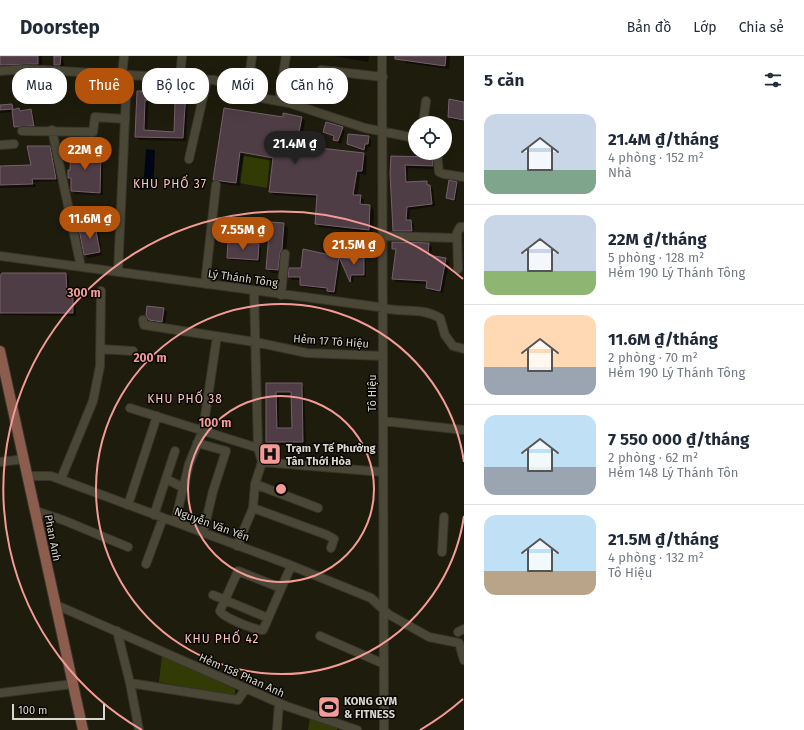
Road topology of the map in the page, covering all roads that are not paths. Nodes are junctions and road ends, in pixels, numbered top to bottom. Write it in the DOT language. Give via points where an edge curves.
graph roads {
  1 [pos="124,56"];
  2 [pos="182,56"];
  3 [pos="252,56"];
  4 [pos="286,56"];
  5 [pos="382,56"];
  6 [pos="124,68"];
  7 [pos="181,68"];
  8 [pos="250,68"];
  9 [pos="284,68"];
  10 [pos="0,71"];
  11 [pos="75,72"];
  12 [pos="348,73"];
  13 [pos="383,77"];
  14 [pos="426,101"];
  15 [pos="125,104"];
  16 [pos="202,104"];
  17 [pos="290,104"];
  18 [pos="424,116"];
  19 [pos="125,119"];
  20 [pos="52,130"];
  21 [pos="22,131"];
  22 [pos="383,131"];
  23 [pos="408,136"];
  24 [pos="14,144"];
  25 [pos="0,146"];
  26 [pos="189,159"];
  27 [pos="438,160"];
  28 [pos="464,178"];
  29 [pos="216,185"];
  30 [pos="464,227"];
  31 [pos="383,236"];
  32 [pos="457,238"];
  33 [pos="285,254"];
  34 [pos="0,256"];
  35 [pos="81,267"];
  36 [pos="458,269"];
  37 [pos="118,272"];
  38 [pos="205,284"];
  39 [pos="101,291"];
  40 [pos="254,291"];
  41 [pos="281,295"];
  42 [pos="383,308"];
  43 [pos="143,320"];
  44 [pos="217,336"];
  45 [pos="255,342"];
  46 [pos="100,349"];
  47 [pos="464,349"];
  48 [pos="0,351"];
  49 [pos="133,352"];
  50 [pos="383,356"];
  51 [pos="2,368"];
  52 [pos="130,408"];
  53 [pos="157,416"];
  54 [pos="383,421"];
  55 [pos="203,430"];
  56 [pos="464,430"];
  57 [pos="197,443"];
  58 [pos="258,448"];
  59 [pos="176,451"];
  60 [pos="24,459"];
  61 [pos="0,462"];
  62 [pos="262,462"];
  63 [pos="383,472"];
  64 [pos="28,476"];
  65 [pos="61,479"];
  66 [pos="166,479"];
  67 [pos="255,484"];
  68 [pos="184,488"];
  69 [pos="128,505"];
  70 [pos="253,508"];
  71 [pos="318,508"];
  72 [pos="36,511"];
  73 [pos="154,514"];
  74 [pos="444,517"];
  75 [pos="163,518"];
  76 [pos="175,522"];
  77 [pos="203,533"];
  78 [pos="238,546"];
  79 [pos="128,547"];
  80 [pos="331,548"];
  81 [pos="442,552"];
  82 [pos="146,564"];
  83 [pos="291,566"];
  84 [pos="281,588"];
  85 [pos="213,595"];
  86 [pos="225,600"];
  87 [pos="54,604"];
  88 [pos="384,610"];
  89 [pos="268,618"];
  90 [pos="117,631"];
  91 [pos="320,636"];
  92 [pos="464,660"];
  93 [pos="384,664"];
  94 [pos="130,683"];
  95 [pos="72,684"];
  96 [pos="246,688"];
  97 [pos="0,693"];
  98 [pos="279,703"];
  99 [pos="343,727"];
  100 [pos="83,730"];
  101 [pos="140,730"];
  102 [pos="277,730"];
  103 [pos="357,730"];
  104 [pos="384,730"];
  1 -- 6 [label="street"];
  2 -- 7 [label="street"];
  3 -- 8 [label="street"];
  4 -- 9 [label="street"];
  5 -- 13 [label="street, Tô Hiệu"];
  10 -- 11 [label="street" via="26,69"];
  12 -- 13 [label="street"];
  13 -- 22 [label="street, Tô Hiệu"];
  14 -- 18 [label="street"];
  15 -- 19 [label="street"];
  16 -- 26 [label="street"];
  17 -- 22 [label="street" via="365,128"];
  19 -- 20 [label="street" via="95,117 94,132"];
  19 -- 37 [label="street"];
  20 -- 21 [label="street"];
  20 -- 35 [label="street"];
  22 -- 23 [label="street"];
  22 -- 31 [label="street, Tô Hiệu"];
  24 -- 25 [label="street"];
  27 -- 28 [label="street" via="439,172"];
  29 -- 38 [label="street"];
  30 -- 32 [label="street" via="460,227"];
  31 -- 32 [label="street"];
  31 -- 42 [label="street, Tô Hiệu"];
  32 -- 36 [label="street"];
  33 -- 41 [label="street"];
  34 -- 35 [label="street, Lý Thánh Tông"];
  35 -- 37 [label="street, Lý Thánh Tông"];
  37 -- 38 [label="street, Lý Thánh Tông"];
  38 -- 40 [label="street, Lý Thánh Tông"];
  39 -- 46 [label="street"];
  40 -- 41 [label="street, Lý Thánh Tông"];
  40 -- 45 [label="street"];
  41 -- 42 [label="street, Lý Thánh Tông"];
  42 -- 47 [label="street, Lý Thánh Tông" via="429,312 440,318 445,335 453,346"];
  42 -- 50 [label="street, Tô Hiệu"];
  43 -- 44 [label="street, Hẻm 17 Tô Hiệu" via="144,325"];
  44 -- 45 [label="street, Hẻm 17 Tô Hiệu"];
  44 -- 55 [label="street"];
  45 -- 50 [label="street, Hẻm 17 Tô Hiệu" via="307,353"];
  45 -- 58 [label="street"];
  46 -- 49 [label="street"];
  46 -- 65 [label="street" via="100,366 93,401"];
  48 -- 51 [label="main road, Phan Anh"];
  50 -- 54 [label="street, Tô Hiệu"];
  51 -- 60 [label="main road, Phan Anh"];
  52 -- 53 [label="street"];
  53 -- 55 [label="street"];
  53 -- 69 [label="street"];
  54 -- 56 [label="street"];
  54 -- 63 [label="street, Tô Hiệu"];
  55 -- 57 [label="street"];
  55 -- 58 [label="street"];
  57 -- 68 [label="street"];
  57 -- 77 [label="street" via="226,451"];
  58 -- 62 [label="street"];
  59 -- 66 [label="street"];
  60 -- 61 [label="street"];
  60 -- 64 [label="main road, Phan Anh"];
  62 -- 63 [label="street"];
  62 -- 67 [label="street"];
  63 -- 88 [label="street, Tô Hiệu"];
  64 -- 65 [label="street, Nguyễn Văn Yến" via="45,475"];
  64 -- 72 [label="main road, Phan Anh"];
  65 -- 69 [label="street, Nguyễn Văn Yến"];
  66 -- 68 [label="street"];
  66 -- 73 [label="street"];
  67 -- 70 [label="street"];
  67 -- 71 [label="street"];
  68 -- 76 [label="street"];
  69 -- 73 [label="street, Nguyễn Văn Yến"];
  70 -- 78 [label="street"];
  70 -- 80 [label="street" via="327,535 334,539"];
  72 -- 79 [label="street"];
  72 -- 87 [label="main road, Phan Anh"];
  73 -- 75 [label="street, Nguyễn Văn Yến"];
  74 -- 81 [label="street"];
  75 -- 76 [label="street, Nguyễn Văn Yến"];
  75 -- 82 [label="street"];
  76 -- 77 [label="street, Nguyễn Văn Yến"];
  77 -- 78 [label="street, Nguyễn Văn Yến"];
  78 -- 83 [label="street, Nguyễn Văn Yến"];
  83 -- 84 [label="street"];
  83 -- 88 [label="street, Nguyễn Văn Yến" via="371,598"];
  84 -- 86 [label="street" via="238,571"];
  84 -- 89 [label="street"];
  85 -- 86 [label="street"];
  86 -- 89 [label="street"];
  86 -- 89 [label="street" via="221,613 239,622 261,630"];
  87 -- 90 [label="street, Hẻm 158 Phan Anh"];
  87 -- 95 [label="main road, Phan Anh"];
  88 -- 92 [label="street, Nguyễn Văn Yến" via="430,637 459,643"];
  88 -- 93 [label="street, Tô Hiệu"];
  90 -- 94 [label="street"];
  90 -- 96 [label="street, Hẻm 158 Phan Anh"];
  91 -- 93 [label="street"];
  93 -- 104 [label="street, Tô Hiệu"];
  94 -- 96 [label="street" via="238,700"];
  94 -- 101 [label="street"];
  95 -- 97 [label="street"];
  95 -- 100 [label="main road, Phan Anh"];
  96 -- 98 [label="street, Hẻm 158 Phan Anh"];
  98 -- 99 [label="street, Hẻm 158 Phan Anh"];
  98 -- 102 [label="street"];
  99 -- 103 [label="street, Hẻm 158 Phan Anh"];
}
